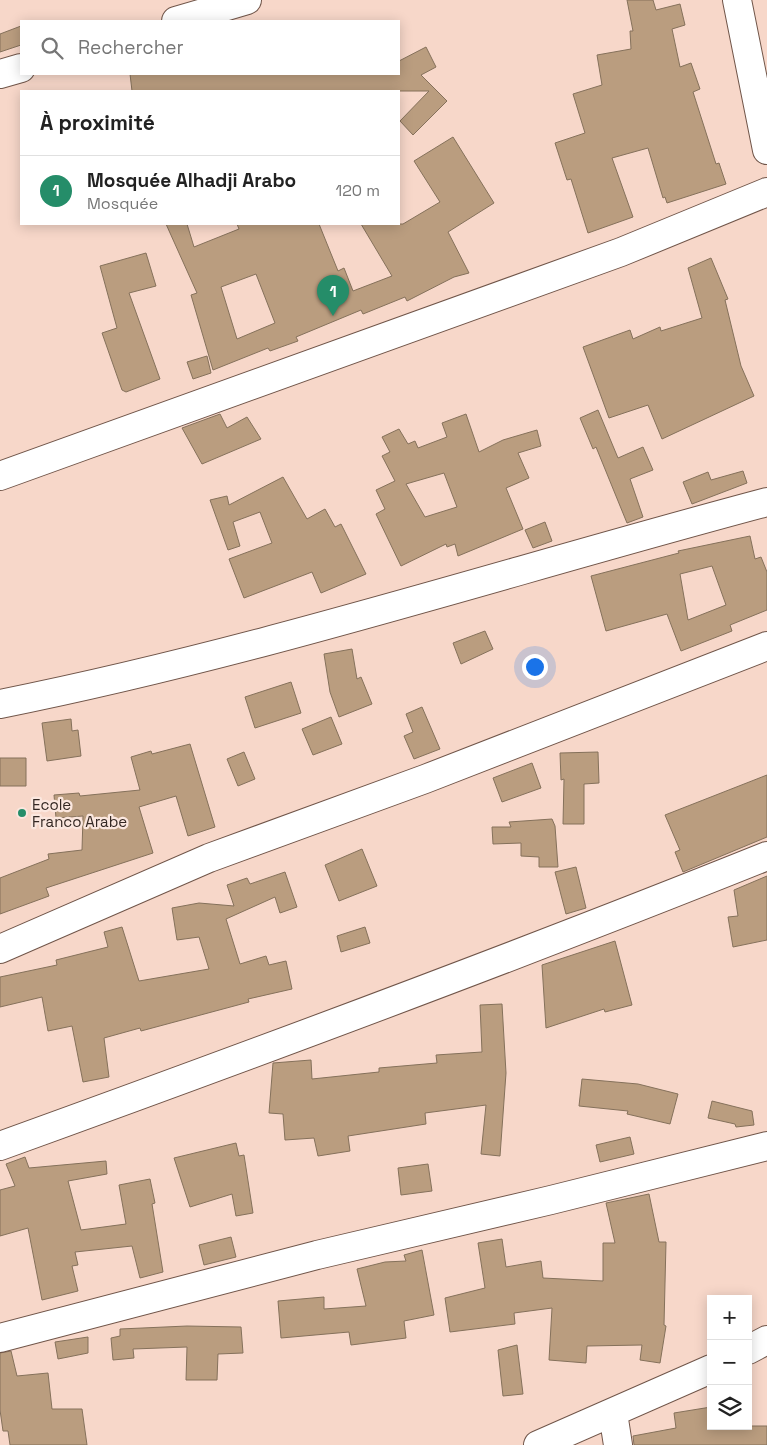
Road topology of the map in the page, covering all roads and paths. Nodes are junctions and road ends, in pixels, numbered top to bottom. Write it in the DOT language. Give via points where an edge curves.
graph roads {
  1 [pos="247,0"];
  2 [pos="737,0"];
  3 [pos="179,20"];
  4 [pos="20,68"];
  5 [pos="0,74"];
  6 [pos="767,150"];
  7 [pos="767,192"];
  8 [pos="0,476"];
  9 [pos="767,502"];
  10 [pos="767,646"];
  11 [pos="0,704"];
  12 [pos="767,856"];
  13 [pos="0,949"];
  14 [pos="0,1146"];
  15 [pos="767,1146"];
  16 [pos="0,1338"];
  17 [pos="767,1340"];
  18 [pos="752,1348"];
  19 [pos="707,1371"];
  20 [pos="613,1413"];
  21 [pos="538,1445"];
  22 [pos="618,1445"];
  1 -- 3 [label="street"];
  2 -- 6 [label="street"];
  4 -- 5 [label="street"];
  7 -- 8 [label="street" via="621,252"];
  9 -- 11 [label="street" via="328,627"];
  10 -- 13 [label="street" via="425,779 209,858"];
  12 -- 14 [label="street" via="625,914 267,1050"];
  15 -- 16 [label="street" via="317,1255"];
  17 -- 18 [label="street"];
  19 -- 20 [label="street"];
  20 -- 21 [label="street"];
  20 -- 22 [label="street"];
}
